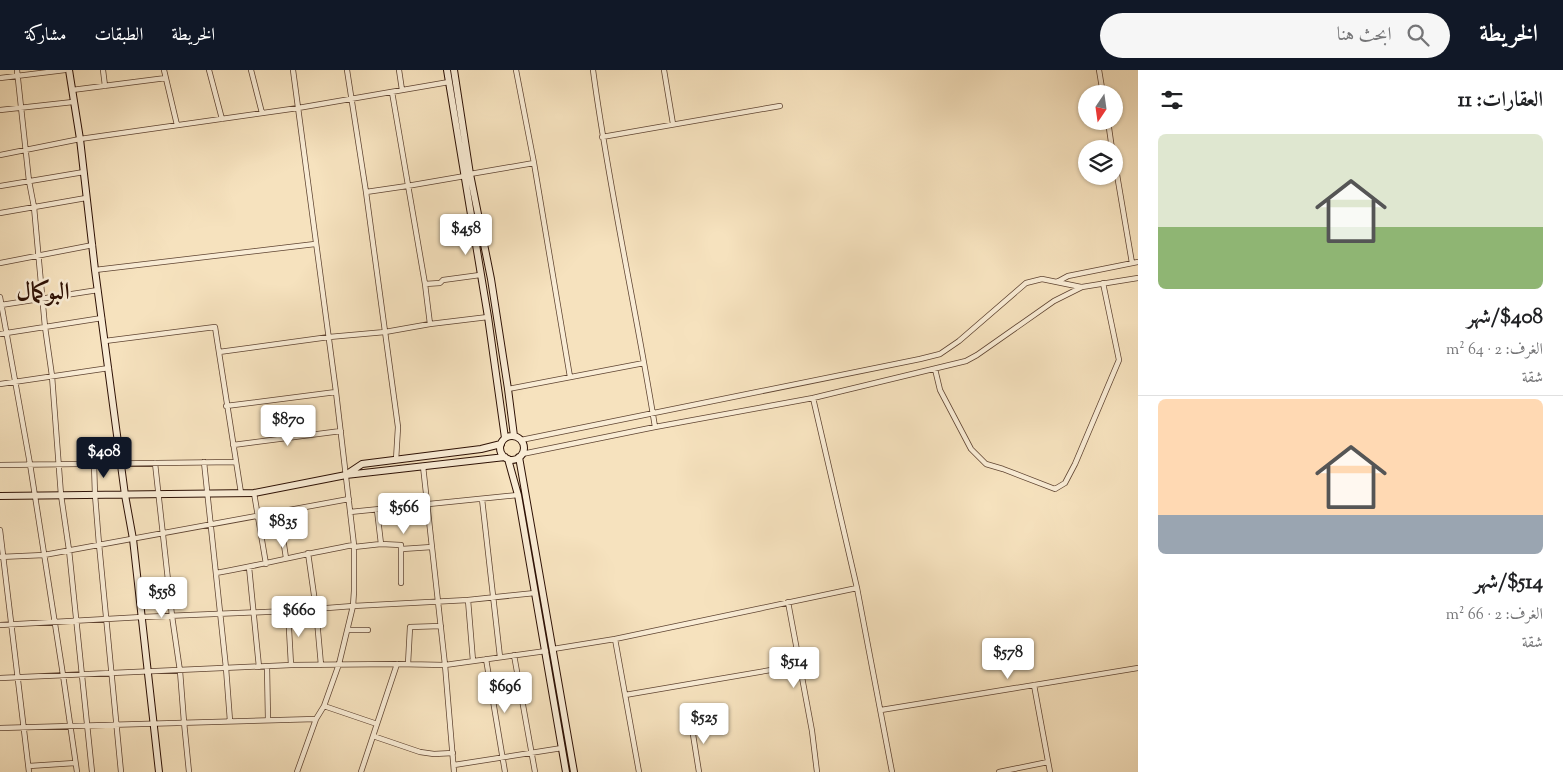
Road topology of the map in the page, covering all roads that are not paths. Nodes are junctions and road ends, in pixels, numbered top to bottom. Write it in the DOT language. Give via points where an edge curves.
graph roads {
  1 [pos="65,70"];
  2 [pos="69,70"];
  3 [pos="103,70"];
  4 [pos="164,70"];
  5 [pos="209,70"];
  6 [pos="251,70"];
  7 [pos="293,70"];
  8 [pos="347,70"];
  9 [pos="399,70"];
  10 [pos="447,70"];
  11 [pos="454,70"];
  12 [pos="516,70"];
  13 [pos="593,70"];
  14 [pos="664,70"];
  15 [pos="1099,70"];
  16 [pos="17,73"];
  17 [pos="0,78"];
  18 [pos="166,78"];
  19 [pos="449,82"];
  20 [pos="1102,85"];
  21 [pos="105,86"];
  22 [pos="72,90"];
  23 [pos="402,90"];
  24 [pos="392,92"];
  25 [pos="351,99"];
  26 [pos="73,102"];
  27 [pos="780,106"];
  28 [pos="22,108"];
  29 [pos="298,108"];
  30 [pos="0,110"];
  31 [pos="262,113"];
  32 [pos="222,119"];
  33 [pos="673,124"];
  34 [pos="178,125"];
  35 [pos="602,137"];
  36 [pos="80,139"];
  37 [pos="25,150"];
  38 [pos="0,155"];
  39 [pos="534,163"];
  40 [pos="84,172"];
  41 [pos="467,175"];
  42 [pos="28,181"];
  43 [pos="1119,185"];
  44 [pos="0,186"];
  45 [pos="407,186"];
  46 [pos="366,192"];
  47 [pos="86,198"];
  48 [pos="34,208"];
  49 [pos="0,213"];
  50 [pos="315,244"];
  51 [pos="93,245"];
  52 [pos="38,256"];
  53 [pos="1138,262"];
  54 [pos="0,263"];
  55 [pos="1132,264"];
  56 [pos="96,270"];
  57 [pos="480,275"];
  58 [pos="1138,278"];
  59 [pos="1057,282"];
  60 [pos="1103,283"];
  61 [pos="425,284"];
  62 [pos="1082,287"];
  63 [pos="98,290"];
  64 [pos="0,297"];
  65 [pos="43,299"];
  66 [pos="1,305"];
  67 [pos="488,317"];
  68 [pos="102,318"];
  69 [pos="430,324"];
  70 [pos="45,327"];
  71 [pos="385,332"];
  72 [pos="6,333"];
  73 [pos="0,334"];
  74 [pos="330,337"];
  75 [pos="105,341"];
  76 [pos="218,352"];
  77 [pos="644,362"];
  78 [pos="108,368"];
  79 [pos="934,369"];
  80 [pos="52,376"];
  81 [pos="570,377"];
  82 [pos="15,382"];
  83 [pos="0,384"];
  84 [pos="508,389"];
  85 [pos="336,392"];
  86 [pos="813,398"];
  87 [pos="226,406"];
  88 [pos="653,414"];
  89 [pos="655,427"];
  90 [pos="340,431"];
  91 [pos="514,436"];
  92 [pos="521,440"];
  93 [pos="503,441"];
  94 [pos="233,445"];
  95 [pos="521,455"];
  96 [pos="507,458"];
  97 [pos="396,460"];
  98 [pos="204,462"];
  99 [pos="236,462"];
  100 [pos="121,463"];
  101 [pos="155,463"];
  102 [pos="30,464"];
  103 [pos="59,464"];
  104 [pos="94,464"];
  105 [pos="0,465"];
  106 [pos="423,466"];
  107 [pos="346,475"];
  108 [pos="254,492"];
  109 [pos="208,493"];
  110 [pos="241,493"];
  111 [pos="125,494"];
  112 [pos="158,494"];
  113 [pos="61,495"];
  114 [pos="95,495"];
  115 [pos="518,495"];
  116 [pos="0,496"];
  117 [pos="35,496"];
  118 [pos="349,499"];
  119 [pos="482,499"];
  120 [pos="427,505"];
  121 [pos="377,510"];
  122 [pos="279,512"];
  123 [pos="350,512"];
  124 [pos="257,516"];
  125 [pos="211,524"];
  126 [pos="0,530"];
  127 [pos="163,533"];
  128 [pos="133,539"];
  129 [pos="99,544"];
  130 [pos="381,544"];
  131 [pos="354,546"];
  132 [pos="432,547"];
  133 [pos="402,549"];
  134 [pos="69,550"];
  135 [pos="308,553"];
  136 [pos="44,554"];
  137 [pos="2,557"];
  138 [pos="286,558"];
  139 [pos="266,564"];
  140 [pos="250,567"];
  141 [pos="216,573"];
  142 [pos="401,583"];
  143 [pos="857,588"];
  144 [pos="535,593"];
  145 [pos="493,598"];
  146 [pos="468,600"];
  147 [pos="438,602"];
  148 [pos="788,602"];
  149 [pos="353,606"];
  150 [pos="316,609"];
  151 [pos="288,611"];
  152 [pos="254,613"];
  153 [pos="220,614"];
  154 [pos="172,616"];
  155 [pos="142,617"];
  156 [pos="107,620"];
  157 [pos="76,621"];
  158 [pos="55,622"];
  159 [pos="11,624"];
  160 [pos="0,625"];
  161 [pos="440,626"];
  162 [pos="348,630"];
  163 [pos="368,630"];
  164 [pos="615,639"];
  165 [pos="549,650"];
  166 [pos="514,655"];
  167 [pos="500,657"];
  168 [pos="486,659"];
  169 [pos="473,660"];
  170 [pos="339,664"];
  171 [pos="397,664"];
  172 [pos="408,664"];
  173 [pos="290,665"];
  174 [pos="321,665"];
  175 [pos="800,665"];
  176 [pos="445,666"];
  177 [pos="259,667"];
  178 [pos="267,667"];
  179 [pos="226,668"];
  180 [pos="1138,668"];
  181 [pos="180,671"];
  182 [pos="147,672"];
  183 [pos="111,673"];
  184 [pos="63,675"];
  185 [pos="81,675"];
  186 [pos="0,678"];
  187 [pos="18,678"];
  188 [pos="1034,685"];
  189 [pos="625,695"];
  190 [pos="324,706"];
  191 [pos="881,710"];
  192 [pos="316,719"];
  193 [pos="268,720"];
  194 [pos="230,721"];
  195 [pos="184,722"];
  196 [pos="691,722"];
  197 [pos="153,724"];
  198 [pos="377,724"];
  199 [pos="70,725"];
  200 [pos="88,725"];
  201 [pos="117,725"];
  202 [pos="24,727"];
  203 [pos="0,728"];
  204 [pos="373,736"];
  205 [pos="562,748"];
  206 [pos="453,753"];
  207 [pos="532,753"];
  208 [pos="503,758"];
  209 [pos="1048,762"];
  210 [pos="76,763"];
  211 [pos="454,765"];
  212 [pos="29,766"];
  213 [pos="30,772"];
  214 [pos="77,772"];
  215 [pos="92,772"];
  216 [pos="121,772"];
  217 [pos="159,772"];
  218 [pos="189,772"];
  219 [pos="297,772"];
  220 [pos="361,772"];
  221 [pos="454,772"];
  222 [pos="505,772"];
  223 [pos="535,772"];
  224 [pos="566,772"];
  225 [pos="574,772"];
  226 [pos="638,772"];
  227 [pos="699,772"];
  228 [pos="817,772"];
  229 [pos="892,772"];
  230 [pos="998,772"];
  231 [pos="1050,772"];
  1 -- 16 [label="street"];
  2 -- 22 [label="street"];
  3 -- 21 [label="street"];
  4 -- 18 [label="street"];
  5 -- 32 [label="street"];
  6 -- 31 [label="street"];
  7 -- 29 [label="street"];
  8 -- 25 [label="street"];
  9 -- 23 [label="street"];
  10 -- 19 [label="street"];
  11 -- 41 [label="street"];
  12 -- 39 [label="street"];
  13 -- 35 [label="street"];
  14 -- 33 [label="street"];
  15 -- 20 [label="street"];
  16 -- 17 [label="street"];
  16 -- 28 [label="street"];
  18 -- 21 [label="street"];
  18 -- 34 [label="street"];
  19 -- 23 [label="street"];
  19 -- 41 [label="street"];
  21 -- 22 [label="street"];
  22 -- 26 [label="street"];
  23 -- 24 [label="street"];
  24 -- 25 [label="street"];
  24 -- 45 [label="street"];
  25 -- 29 [label="street"];
  25 -- 46 [label="street"];
  26 -- 28 [label="street"];
  26 -- 36 [label="street"];
  27 -- 33 [label="street"];
  28 -- 30 [label="street"];
  28 -- 37 [label="street"];
  29 -- 31 [label="street"];
  29 -- 50 [label="street"];
  31 -- 32 [label="street"];
  32 -- 34 [label="street"];
  33 -- 35 [label="street"];
  34 -- 36 [label="street"];
  35 -- 77 [label="street"];
  36 -- 37 [label="street"];
  36 -- 40 [label="street"];
  37 -- 38 [label="street"];
  37 -- 42 [label="street"];
  39 -- 41 [label="street"];
  39 -- 81 [label="street"];
  40 -- 42 [label="street"];
  40 -- 47 [label="street"];
  41 -- 45 [label="street"];
  41 -- 57 [label="street"];
  41 -- 84 [label="street" via="491,279"];
  42 -- 44 [label="street"];
  42 -- 48 [label="street"];
  43 -- 55 [label="street"];
  45 -- 46 [label="street"];
  45 -- 61 [label="street"];
  46 -- 71 [label="street"];
  47 -- 48 [label="street"];
  47 -- 51 [label="street"];
  48 -- 49 [label="street"];
  48 -- 52 [label="street"];
  50 -- 56 [label="street"];
  50 -- 74 [label="street"];
  51 -- 52 [label="street"];
  51 -- 56 [label="street"];
  52 -- 54 [label="street"];
  52 -- 65 [label="street"];
  53 -- 55 [label="street"];
  55 -- 59 [label="street" via="1068,276"];
  56 -- 63 [label="street"];
  57 -- 61 [label="street"];
  57 -- 67 [label="street"];
  58 -- 60 [label="street"];
  59 -- 62 [label="street"];
  59 -- 88 [label="street" via="1042,279 1026,283 940,354"];
  60 -- 62 [label="street"];
  60 -- 79 [label="street" via="1119,360 1075,464 1065,483 1055,489 986,464 977,457 940,390"];
  61 -- 69 [label="street"];
  62 -- 79 [label="street" via="1054,300 977,355"];
  63 -- 65 [label="street"];
  63 -- 68 [label="street"];
  64 -- 66 [label="street"];
  65 -- 66 [label="street"];
  65 -- 70 [label="street"];
  66 -- 72 [label="street"];
  67 -- 69 [label="street"];
  67 -- 93 [label="street"];
  68 -- 70 [label="street"];
  68 -- 75 [label="street"];
  69 -- 71 [label="street"];
  70 -- 72 [label="street"];
  70 -- 80 [label="street"];
  71 -- 74 [label="street"];
  71 -- 97 [label="street" via="398,427"];
  72 -- 73 [label="street"];
  72 -- 82 [label="street"];
  74 -- 76 [label="street"];
  74 -- 85 [label="street"];
  75 -- 76 [label="street" via="215,327"];
  75 -- 78 [label="street"];
  76 -- 87 [label="street"];
  77 -- 81 [label="street"];
  77 -- 88 [label="street"];
  78 -- 80 [label="street"];
  78 -- 100 [label="street"];
  79 -- 86 [label="street"];
  80 -- 82 [label="street"];
  80 -- 103 [label="street"];
  81 -- 84 [label="street"];
  82 -- 83 [label="street"];
  82 -- 102 [label="street"];
  84 -- 91 [label="street"];
  85 -- 87 [label="street"];
  85 -- 90 [label="street"];
  86 -- 89 [label="street"];
  86 -- 143 [label="street"];
  87 -- 94 [label="street"];
  88 -- 89 [label="street"];
  88 -- 92 [label="street"];
  89 -- 95 [label="street"];
  90 -- 94 [label="street"];
  90 -- 107 [label="street"];
  91 -- 92 [label="street"];
  91 -- 93 [label="street"];
  92 -- 95 [label="street" via="524,447"];
  93 -- 96 [label="street" via="501,451"];
  93 -- 97 [label="street" via="481,449"];
  94 -- 99 [label="street"];
  95 -- 96 [label="street" via="516,459"];
  95 -- 165 [label="street"];
  96 -- 106 [label="street"];
  96 -- 115 [label="street"];
  97 -- 107 [label="street" via="362,464"];
  98 -- 99 [label="street"];
  98 -- 101 [label="street"];
  98 -- 109 [label="street"];
  99 -- 110 [label="street"];
  100 -- 101 [label="street"];
  100 -- 104 [label="street"];
  100 -- 111 [label="street"];
  101 -- 112 [label="street"];
  102 -- 103 [label="street"];
  102 -- 105 [label="street"];
  102 -- 117 [label="street"];
  103 -- 104 [label="street"];
  103 -- 113 [label="street"];
  104 -- 114 [label="street"];
  106 -- 107 [label="street"];
  106 -- 120 [label="street"];
  107 -- 108 [label="street"];
  107 -- 118 [label="street"];
  108 -- 110 [label="street"];
  108 -- 124 [label="street"];
  109 -- 110 [label="street"];
  109 -- 112 [label="street"];
  109 -- 125 [label="street"];
  111 -- 112 [label="street"];
  111 -- 114 [label="street"];
  111 -- 128 [label="street"];
  112 -- 127 [label="street"];
  113 -- 114 [label="street"];
  113 -- 117 [label="street"];
  113 -- 134 [label="street"];
  114 -- 129 [label="street"];
  115 -- 119 [label="street"];
  115 -- 144 [label="street"];
  116 -- 117 [label="street"];
  117 -- 136 [label="street"];
  118 -- 122 [label="street"];
  118 -- 123 [label="street"];
  119 -- 120 [label="street"];
  119 -- 145 [label="street"];
  120 -- 121 [label="street"];
  120 -- 132 [label="street"];
  121 -- 123 [label="street"];
  121 -- 130 [label="street"];
  122 -- 124 [label="street"];
  122 -- 138 [label="street"];
  123 -- 131 [label="street"];
  124 -- 125 [label="street"];
  124 -- 139 [label="street"];
  125 -- 127 [label="street"];
  125 -- 141 [label="street"];
  126 -- 137 [label="street"];
  127 -- 128 [label="street"];
  127 -- 154 [label="street"];
  128 -- 129 [label="street"];
  128 -- 155 [label="street"];
  129 -- 134 [label="street"];
  129 -- 156 [label="street"];
  130 -- 131 [label="street"];
  130 -- 133 [label="street" via="402,545"];
  131 -- 135 [label="street"];
  131 -- 149 [label="street"];
  132 -- 133 [label="street"];
  132 -- 147 [label="street"];
  133 -- 142 [label="street"];
  134 -- 136 [label="street"];
  134 -- 157 [label="street"];
  135 -- 138 [label="street"];
  135 -- 150 [label="street"];
  136 -- 137 [label="street"];
  136 -- 158 [label="street"];
  137 -- 159 [label="street"];
  138 -- 139 [label="street"];
  139 -- 140 [label="street"];
  140 -- 141 [label="street"];
  140 -- 152 [label="street"];
  141 -- 153 [label="street"];
  143 -- 148 [label="street"];
  143 -- 191 [label="street"];
  144 -- 145 [label="street"];
  144 -- 165 [label="street"];
  145 -- 146 [label="street"];
  145 -- 167 [label="street"];
  146 -- 147 [label="street"];
  146 -- 169 [label="street"];
  147 -- 149 [label="street"];
  147 -- 161 [label="street"];
  148 -- 164 [label="street"];
  148 -- 175 [label="street"];
  149 -- 150 [label="street"];
  149 -- 162 [label="street"];
  150 -- 151 [label="street"];
  150 -- 174 [label="street"];
  151 -- 152 [label="street"];
  151 -- 173 [label="street"];
  152 -- 153 [label="street"];
  152 -- 177 [label="street"];
  153 -- 154 [label="street"];
  153 -- 179 [label="street"];
  154 -- 155 [label="street"];
  154 -- 181 [label="street"];
  155 -- 156 [label="street"];
  155 -- 182 [label="street"];
  156 -- 157 [label="street"];
  156 -- 183 [label="street"];
  157 -- 158 [label="street"];
  157 -- 185 [label="street"];
  158 -- 159 [label="street"];
  158 -- 184 [label="street"];
  159 -- 160 [label="street"];
  159 -- 187 [label="street"];
  161 -- 172 [label="street" via="410,627"];
  161 -- 176 [label="street"];
  162 -- 163 [label="street"];
  162 -- 170 [label="street"];
  164 -- 165 [label="street"];
  164 -- 189 [label="street"];
  165 -- 166 [label="street"];
  165 -- 205 [label="street"];
  165 -- 225 [label="street"];
  166 -- 167 [label="street"];
  166 -- 207 [label="street"];
  167 -- 168 [label="street"];
  168 -- 169 [label="street"];
  168 -- 208 [label="street"];
  169 -- 176 [label="street"];
  170 -- 171 [label="street"];
  170 -- 174 [label="street"];
  170 -- 190 [label="street"];
  171 -- 172 [label="street"];
  171 -- 198 [label="street"];
  172 -- 176 [label="street"];
  173 -- 174 [label="street"];
  173 -- 178 [label="street"];
  175 -- 189 [label="street"];
  175 -- 228 [label="street"];
  176 -- 206 [label="street"];
  177 -- 178 [label="street"];
  177 -- 179 [label="street"];
  178 -- 193 [label="street"];
  179 -- 181 [label="street"];
  179 -- 194 [label="street"];
  180 -- 188 [label="street"];
  181 -- 182 [label="street"];
  181 -- 195 [label="street"];
  182 -- 183 [label="street"];
  182 -- 197 [label="street"];
  183 -- 185 [label="street"];
  183 -- 201 [label="street"];
  184 -- 185 [label="street"];
  184 -- 187 [label="street"];
  184 -- 199 [label="street"];
  185 -- 200 [label="street"];
  186 -- 187 [label="street"];
  187 -- 202 [label="street"];
  188 -- 191 [label="street"];
  188 -- 209 [label="street"];
  189 -- 226 [label="street"];
  190 -- 192 [label="street"];
  190 -- 198 [label="street"];
  191 -- 229 [label="street"];
  192 -- 193 [label="street"];
  192 -- 219 [label="street"];
  193 -- 194 [label="street"];
  194 -- 195 [label="street"];
  195 -- 197 [label="street"];
  195 -- 218 [label="street"];
  196 -- 227 [label="street"];
  197 -- 201 [label="street"];
  197 -- 217 [label="street"];
  198 -- 204 [label="street"];
  199 -- 200 [label="street"];
  199 -- 202 [label="street"];
  199 -- 210 [label="street"];
  200 -- 201 [label="street"];
  200 -- 215 [label="street"];
  201 -- 216 [label="street"];
  202 -- 203 [label="street"];
  202 -- 212 [label="street"];
  204 -- 206 [label="street" via="420,752"];
  204 -- 220 [label="street"];
  205 -- 207 [label="street"];
  205 -- 224 [label="street"];
  206 -- 211 [label="street"];
  207 -- 208 [label="street"];
  207 -- 223 [label="street"];
  208 -- 211 [label="street"];
  208 -- 222 [label="street"];
  209 -- 230 [label="street"];
  209 -- 231 [label="street"];
  210 -- 212 [label="street"];
  210 -- 214 [label="street"];
  211 -- 221 [label="street"];
  212 -- 213 [label="street"];
}
